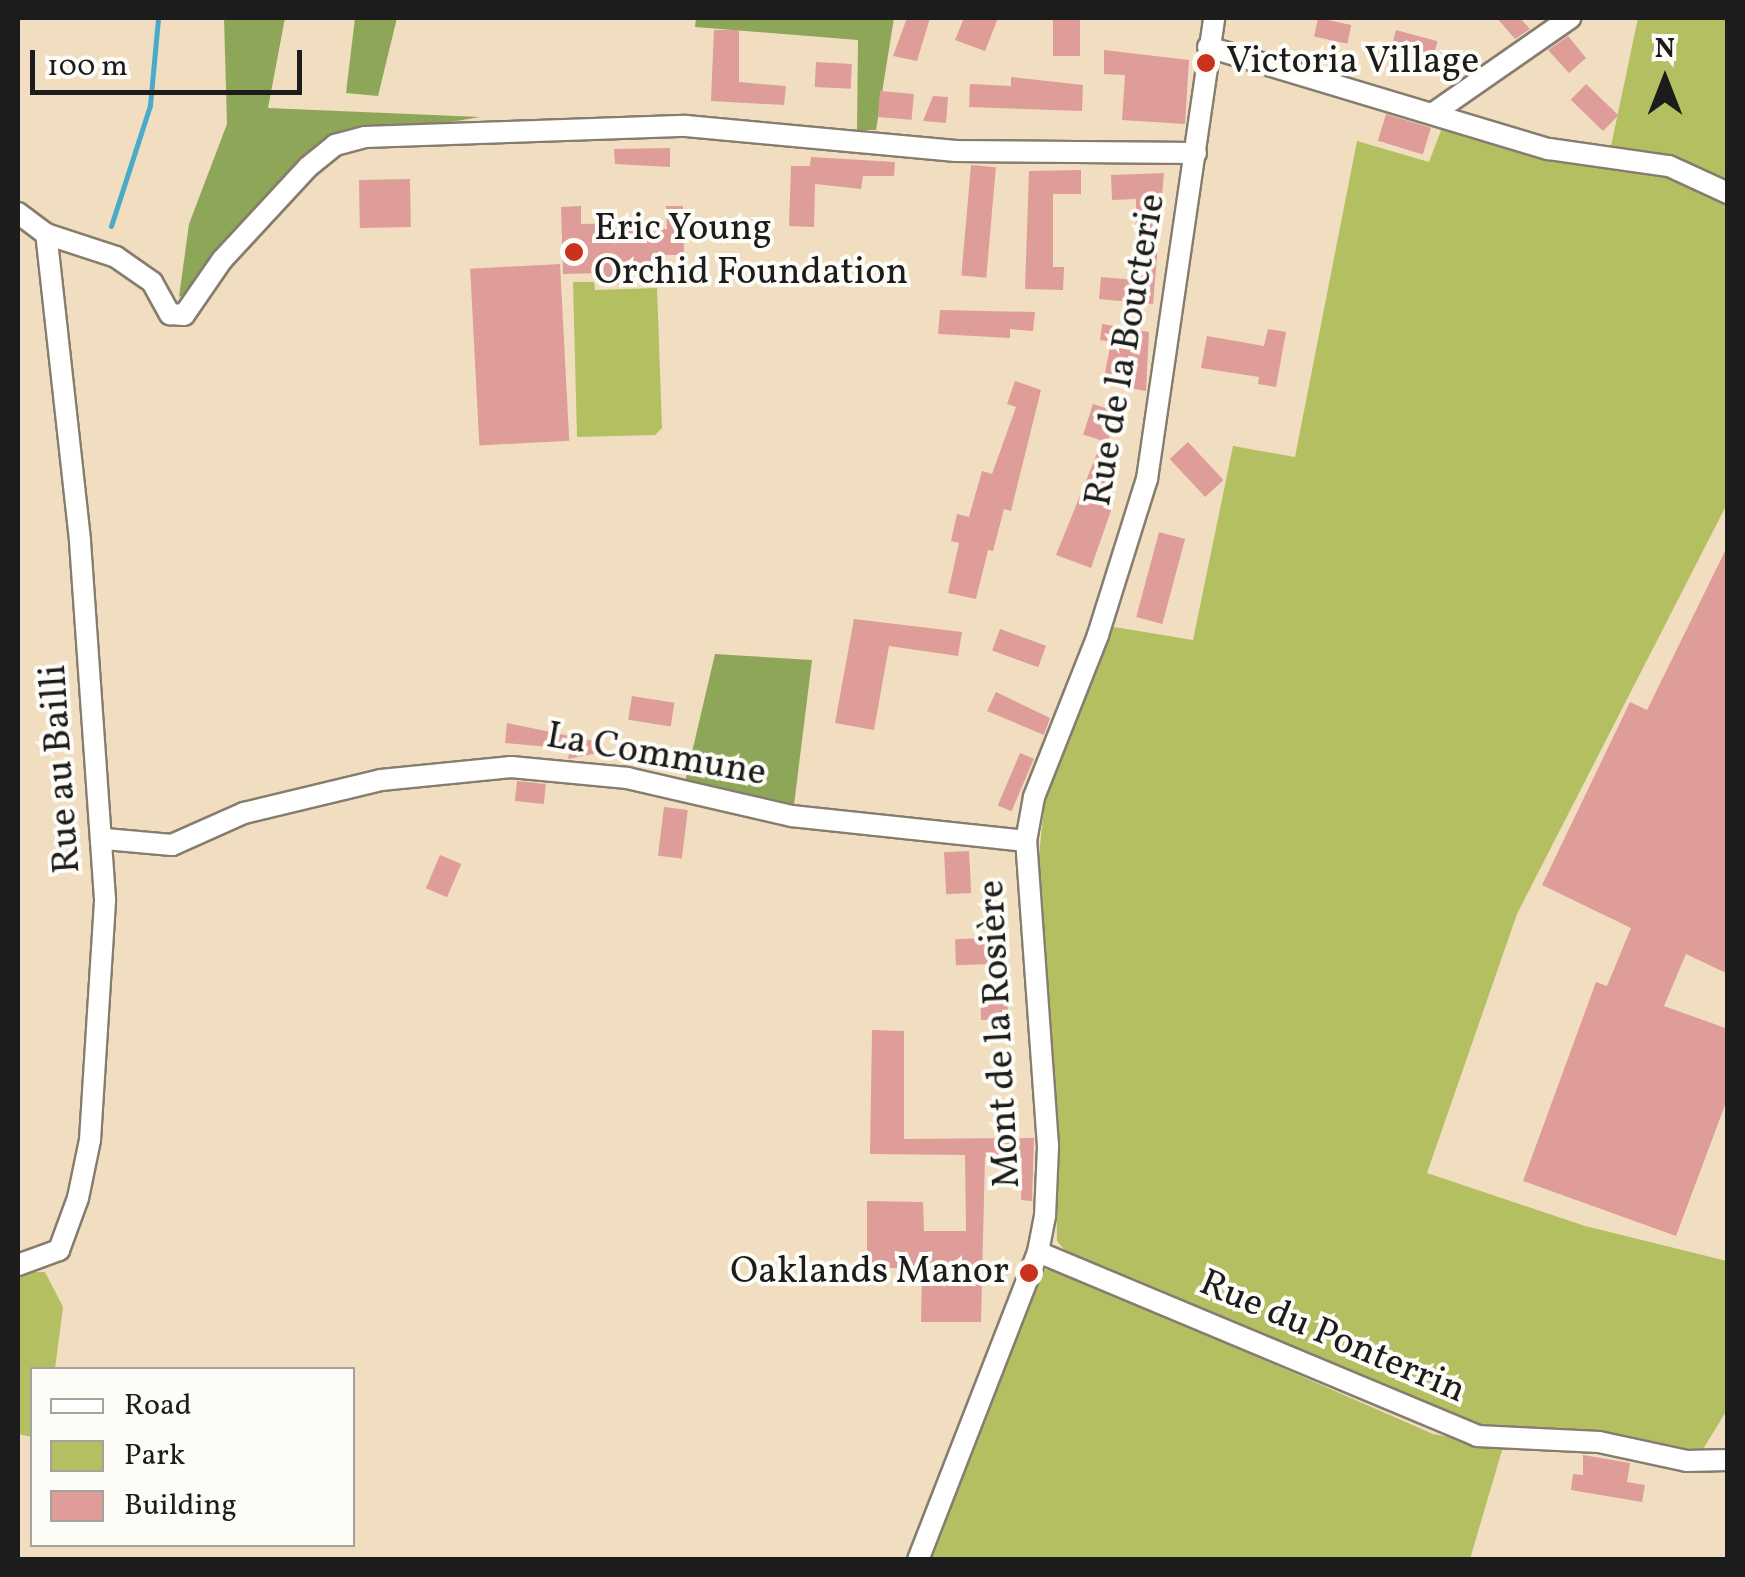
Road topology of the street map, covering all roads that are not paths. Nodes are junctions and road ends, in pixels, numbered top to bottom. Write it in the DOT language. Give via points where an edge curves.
graph roads {
  1 [pos="1214,18"];
  2 [pos="1570,18"];
  3 [pos="1208,47"];
  4 [pos="1435,112"];
  5 [pos="1196,153"];
  6 [pos="1728,193"];
  7 [pos="18,213"];
  8 [pos="46,234"];
  9 [pos="104,839"];
  10 [pos="1026,841"];
  11 [pos="1038,1252"];
  12 [pos="18,1265"];
  13 [pos="1728,1460"];
  14 [pos="918,1560"];
  1 -- 3 [label="street, Rue de la Boucterie"];
  2 -- 4 [label="street"];
  3 -- 4 [label="street"];
  3 -- 5 [label="street, Rue de la Boucterie"];
  4 -- 6 [label="street" via="1549,149 1669,166"];
  5 -- 8 [label="street" via="956,150 626,126 476,128 335,145 222,260 184,314 170,314 152,282 116,257"];
  5 -- 10 [label="street, Rue de la Boucterie" via="1147,478 1098,635 1034,796"];
  7 -- 8 [label="street"];
  8 -- 9 [label="street, Rue au Bailli"];
  9 -- 10 [label="street, La Commune" via="172,845 244,814 381,780 510,767 627,778 792,816"];
  9 -- 12 [label="street, Rue au Bailli" via="90,1140 59,1250"];
  10 -- 11 [label="street, Mont de la Rosière" via="1048,1146"];
  11 -- 13 [label="street, Rue du Ponterrin" via="1477,1436 1599,1442 1687,1461"];
  11 -- 14 [label="street, Mont de la Rosière"];
}
